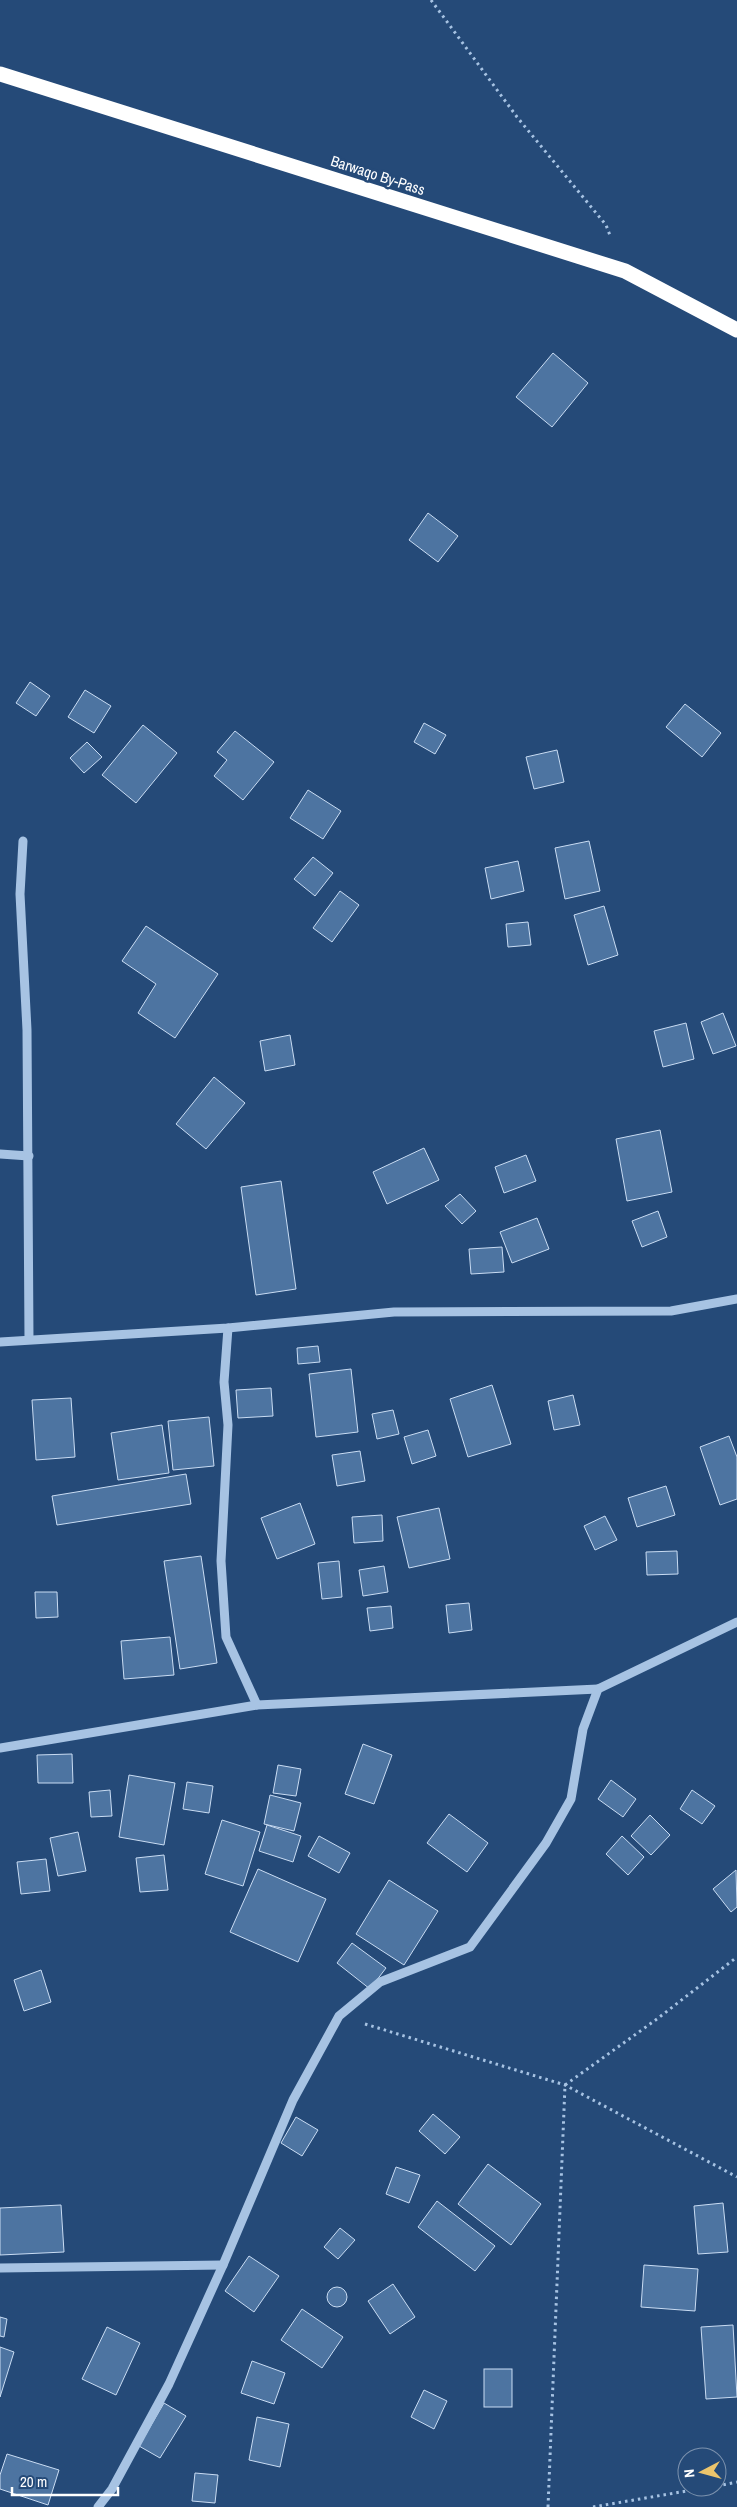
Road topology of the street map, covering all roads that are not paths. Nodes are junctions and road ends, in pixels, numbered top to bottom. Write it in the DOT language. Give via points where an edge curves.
graph roads {
  1 [pos="0,74"];
  2 [pos="737,330"];
  3 [pos="23,840"];
  4 [pos="0,1154"];
  5 [pos="29,1156"];
  6 [pos="737,1299"];
  7 [pos="228,1328"];
  8 [pos="29,1339"];
  9 [pos="0,1342"];
  10 [pos="737,1622"];
  11 [pos="598,1690"];
  12 [pos="257,1705"];
  13 [pos="0,1748"];
  14 [pos="223,2265"];
  15 [pos="0,2268"];
  16 [pos="98,2507"];
  1 -- 2 [label="highway, Barwaqo By-Pass" via="625,271"];
  3 -- 5 [label="street" via="20,894"];
  4 -- 5 [label="street"];
  5 -- 8 [label="street"];
  6 -- 7 [label="street" via="671,1311 394,1312"];
  7 -- 8 [label="street"];
  7 -- 12 [label="street" via="224,1382 228,1425 221,1561 226,1637"];
  8 -- 9 [label="street"];
  10 -- 11 [label="street"];
  11 -- 12 [label="street"];
  11 -- 14 [label="street" via="583,1729 570,1799 546,1843 470,1947 380,1982 339,2016 293,2100"];
  12 -- 13 [label="street"];
  14 -- 15 [label="street"];
  14 -- 16 [label="street" via="169,2384 112,2489"];
}
